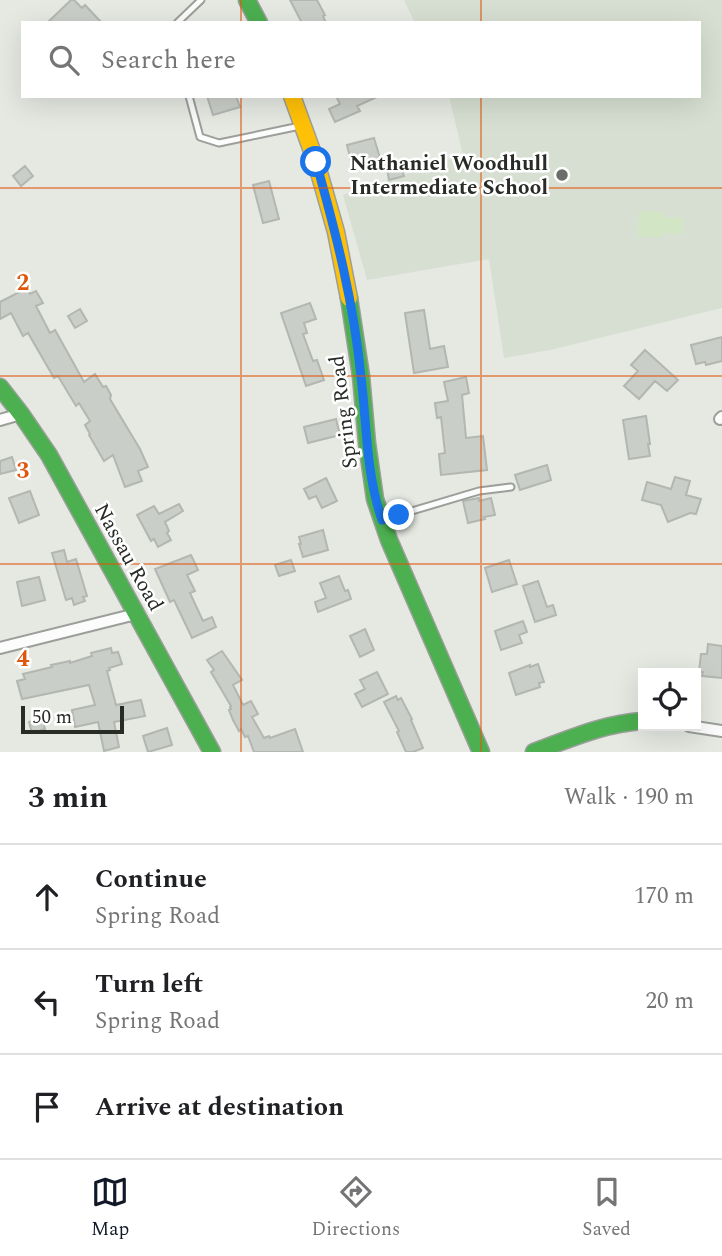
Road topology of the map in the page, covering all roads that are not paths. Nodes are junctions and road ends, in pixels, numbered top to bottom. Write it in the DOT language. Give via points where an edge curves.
graph roads {
  1 [pos="201,0"];
  2 [pos="247,0"];
  3 [pos="179,21"];
  4 [pos="258,21"];
  5 [pos="190,98"];
  6 [pos="293,98"];
  7 [pos="303,125"];
  8 [pos="0,387"];
  9 [pos="22,414"];
  10 [pos="0,420"];
  11 [pos="511,487"];
  12 [pos="382,520"];
  13 [pos="136,614"];
  14 [pos="0,648"];
  15 [pos="638,721"];
  16 [pos="701,728"];
  17 [pos="722,731"];
  18 [pos="212,752"];
  19 [pos="481,752"];
  20 [pos="534,752"];
  1 -- 3 [label="lane"];
  2 -- 4 [label="main road"];
  5 -- 7 [label="lane" via="200,136 219,144"];
  6 -- 7 [label="main road, Spring Road"];
  7 -- 12 [label="main road, Spring Road" via="336,232 361,376 373,488"];
  8 -- 9 [label="main road, Nassau Road"];
  9 -- 10 [label="street"];
  9 -- 13 [label="main road, Nassau Road"];
  11 -- 12 [label="lane" via="479,491"];
  12 -- 19 [label="main road, Spring Road"];
  13 -- 14 [label="street"];
  13 -- 18 [label="main road, Nassau Road"];
  15 -- 20 [label="main road"];
  16 -- 17 [label="street"];
}
